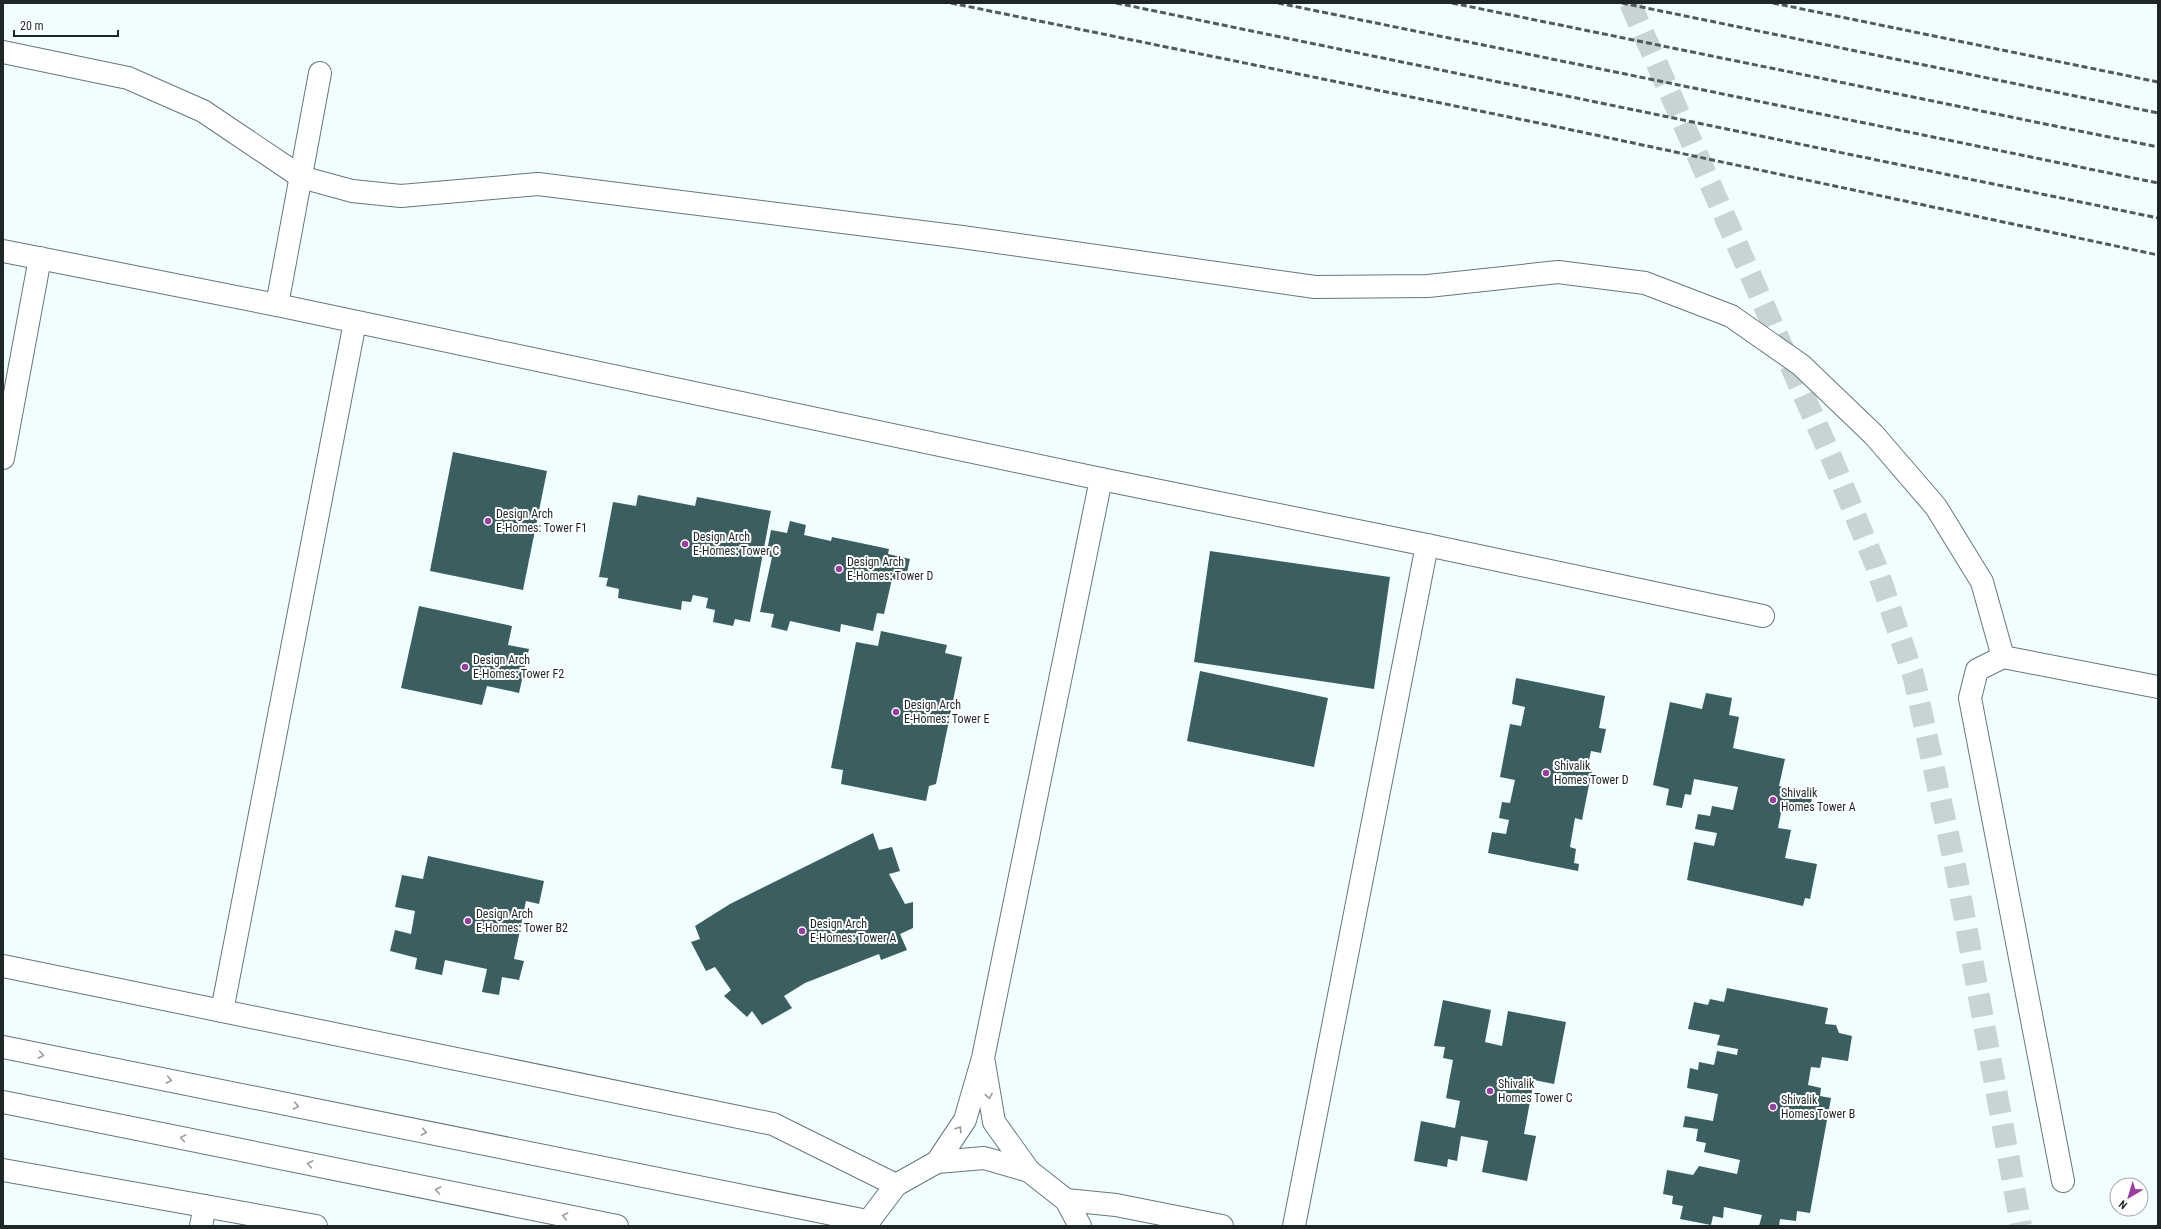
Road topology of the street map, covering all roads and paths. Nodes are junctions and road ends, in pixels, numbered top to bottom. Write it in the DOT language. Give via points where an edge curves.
graph roads {
  1 [pos="3,52"];
  2 [pos="320,73"];
  3 [pos="301,177"];
  4 [pos="3,251"];
  5 [pos="40,258"];
  6 [pos="277,306"];
  7 [pos="355,322"];
  8 [pos="3,458"];
  9 [pos="1101,480"];
  10 [pos="1427,545"];
  11 [pos="1763,616"];
  12 [pos="2003,657"];
  13 [pos="2158,687"];
  14 [pos="3,966"];
  15 [pos="222,1011"];
  16 [pos="3,1047"];
  17 [pos="983,1058"];
  18 [pos="3,1102"];
  19 [pos="937,1162"];
  20 [pos="3,1170"];
  21 [pos="1029,1171"];
  22 [pos="2063,1181"];
  23 [pos="896,1185"];
  24 [pos="1066,1200"];
  25 [pos="203,1216"];
  26 [pos="866,1224"];
  27 [pos="316,1226"];
  28 [pos="617,1226"];
  29 [pos="1080,1226"];
  30 [pos="1222,1226"];
  31 [pos="1294,1226"];
  1 -- 3 [label="street" via="128,78 203,111"];
  2 -- 3 [label="street"];
  3 -- 6 [label="street"];
  3 -- 12 [label="street" via="352,191 401,196 538,184 962,237 1315,287 1428,286 1558,272 1645,283 1732,316 1801,365 1874,435 1936,507 1982,582"];
  4 -- 5 [label="street"];
  5 -- 6 [label="street"];
  5 -- 8 [label="street"];
  6 -- 7 [label="street"];
  7 -- 9 [label="street"];
  7 -- 15 [label="street"];
  9 -- 10 [label="street"];
  9 -- 17 [label="street"];
  10 -- 11 [label="street"];
  10 -- 31 [label="street"];
  12 -- 13 [label="street"];
  12 -- 22 [label="street" via="1977,670 1970,698"];
  14 -- 15 [label="street"];
  15 -- 23 [label="street" via="773,1124"];
  16 -- 26 [label="street, one-way"];
  19 -- 17 [label="street, one-way" via="965,1120"];
  17 -- 21 [label="street, one-way" via="994,1122"];
  28 -- 18 [label="street, one-way"];
  19 -- 21 [label="street" via="984,1158"];
  19 -- 23 [label="street"];
  20 -- 25 [label="street"];
  21 -- 24 [label="street"];
  23 -- 26 [label="street"];
  24 -- 29 [label="street"];
  24 -- 30 [label="street" via="1116,1206"];
  25 -- 27 [label="street"];
}
